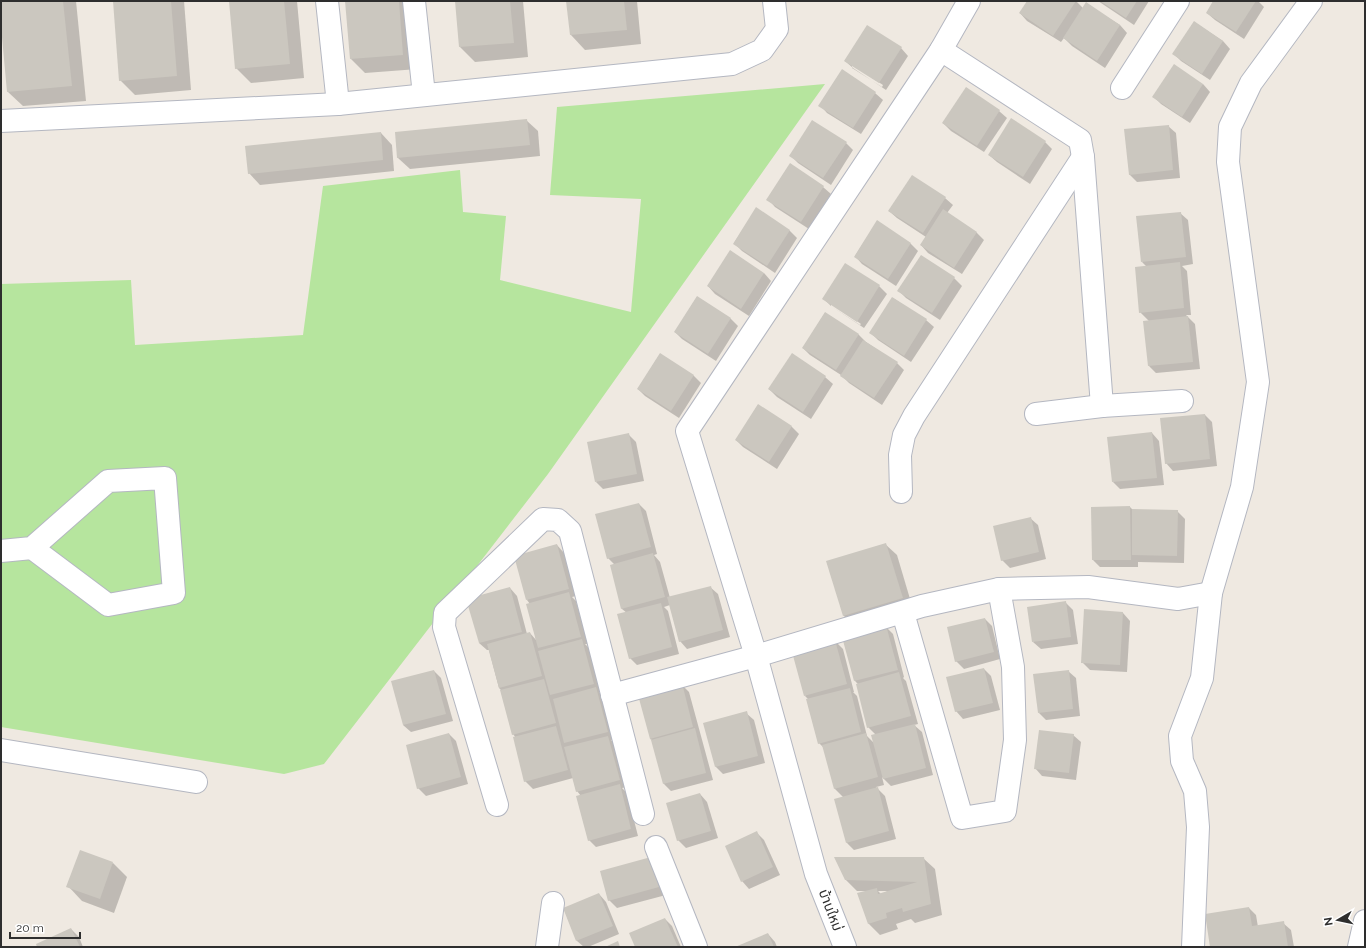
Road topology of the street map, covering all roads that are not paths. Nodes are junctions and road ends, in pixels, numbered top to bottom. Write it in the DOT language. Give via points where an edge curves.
graph roads {
  1 [pos="327,1"];
  2 [pos="414,1"];
  3 [pos="774,1"];
  4 [pos="969,1"];
  5 [pos="1178,1"];
  6 [pos="1311,1"];
  7 [pos="941,50"];
  8 [pos="1122,88"];
  9 [pos="424,95"];
  10 [pos="338,104"];
  11 [pos="1,120"];
  12 [pos="1083,157"];
  13 [pos="1182,401"];
  14 [pos="1102,406"];
  15 [pos="1036,414"];
  16 [pos="901,492"];
  17 [pos="32,548"];
  18 [pos="1,551"];
  19 [pos="999,589"];
  20 [pos="1211,593"];
  21 [pos="903,612"];
  22 [pos="756,656"];
  23 [pos="612,695"];
  24 [pos="1,750"];
  25 [pos="196,782"];
  26 [pos="497,806"];
  27 [pos="643,814"];
  28 [pos="656,847"];
  29 [pos="553,903"];
  30 [pos="1365,921"];
  31 [pos="547,947"];
  32 [pos="696,947"];
  33 [pos="845,947"];
  34 [pos="1193,947"];
  35 [pos="1360,947"];
  1 -- 10 [label="street"];
  2 -- 9 [label="street"];
  3 -- 9 [label="street" via="777,29 762,50 732,64"];
  4 -- 7 [label="street"];
  5 -- 8 [label="street"];
  6 -- 20 [label="street" via="1251,83 1230,127 1228,162 1258,382 1242,487"];
  7 -- 12 [label="street" via="1080,140"];
  7 -- 22 [label="street, บ้านใหม่" via="686,431"];
  9 -- 10 [label="street"];
  10 -- 11 [label="street"];
  12 -- 14 [label="street"];
  12 -- 16 [label="street" via="914,416 904,435 900,455"];
  13 -- 14 [label="street"];
  14 -- 15 [label="street"];
  17 -- 17 [label="street" via="108,481 165,478 174,593 108,605"];
  17 -- 18 [label="street"];
  19 -- 20 [label="street" via="1088,587 1178,599"];
  19 -- 21 [label="street"];
  19 -- 21 [label="street" via="1013,667 1015,740 1005,811 962,818"];
  20 -- 34 [label="street" via="1202,678 1180,736 1182,761 1195,791 1198,828"];
  21 -- 22 [label="street"];
  22 -- 23 [label="street"];
  22 -- 33 [label="street, บ้านใหม่" via="816,874"];
  23 -- 26 [label="street" via="570,531 558,520 543,519 445,613 444,627"];
  23 -- 27 [label="street"];
  24 -- 25 [label="street"];
  28 -- 32 [label="street"];
  29 -- 31 [label="street"];
  30 -- 35 [label="street"];
}
